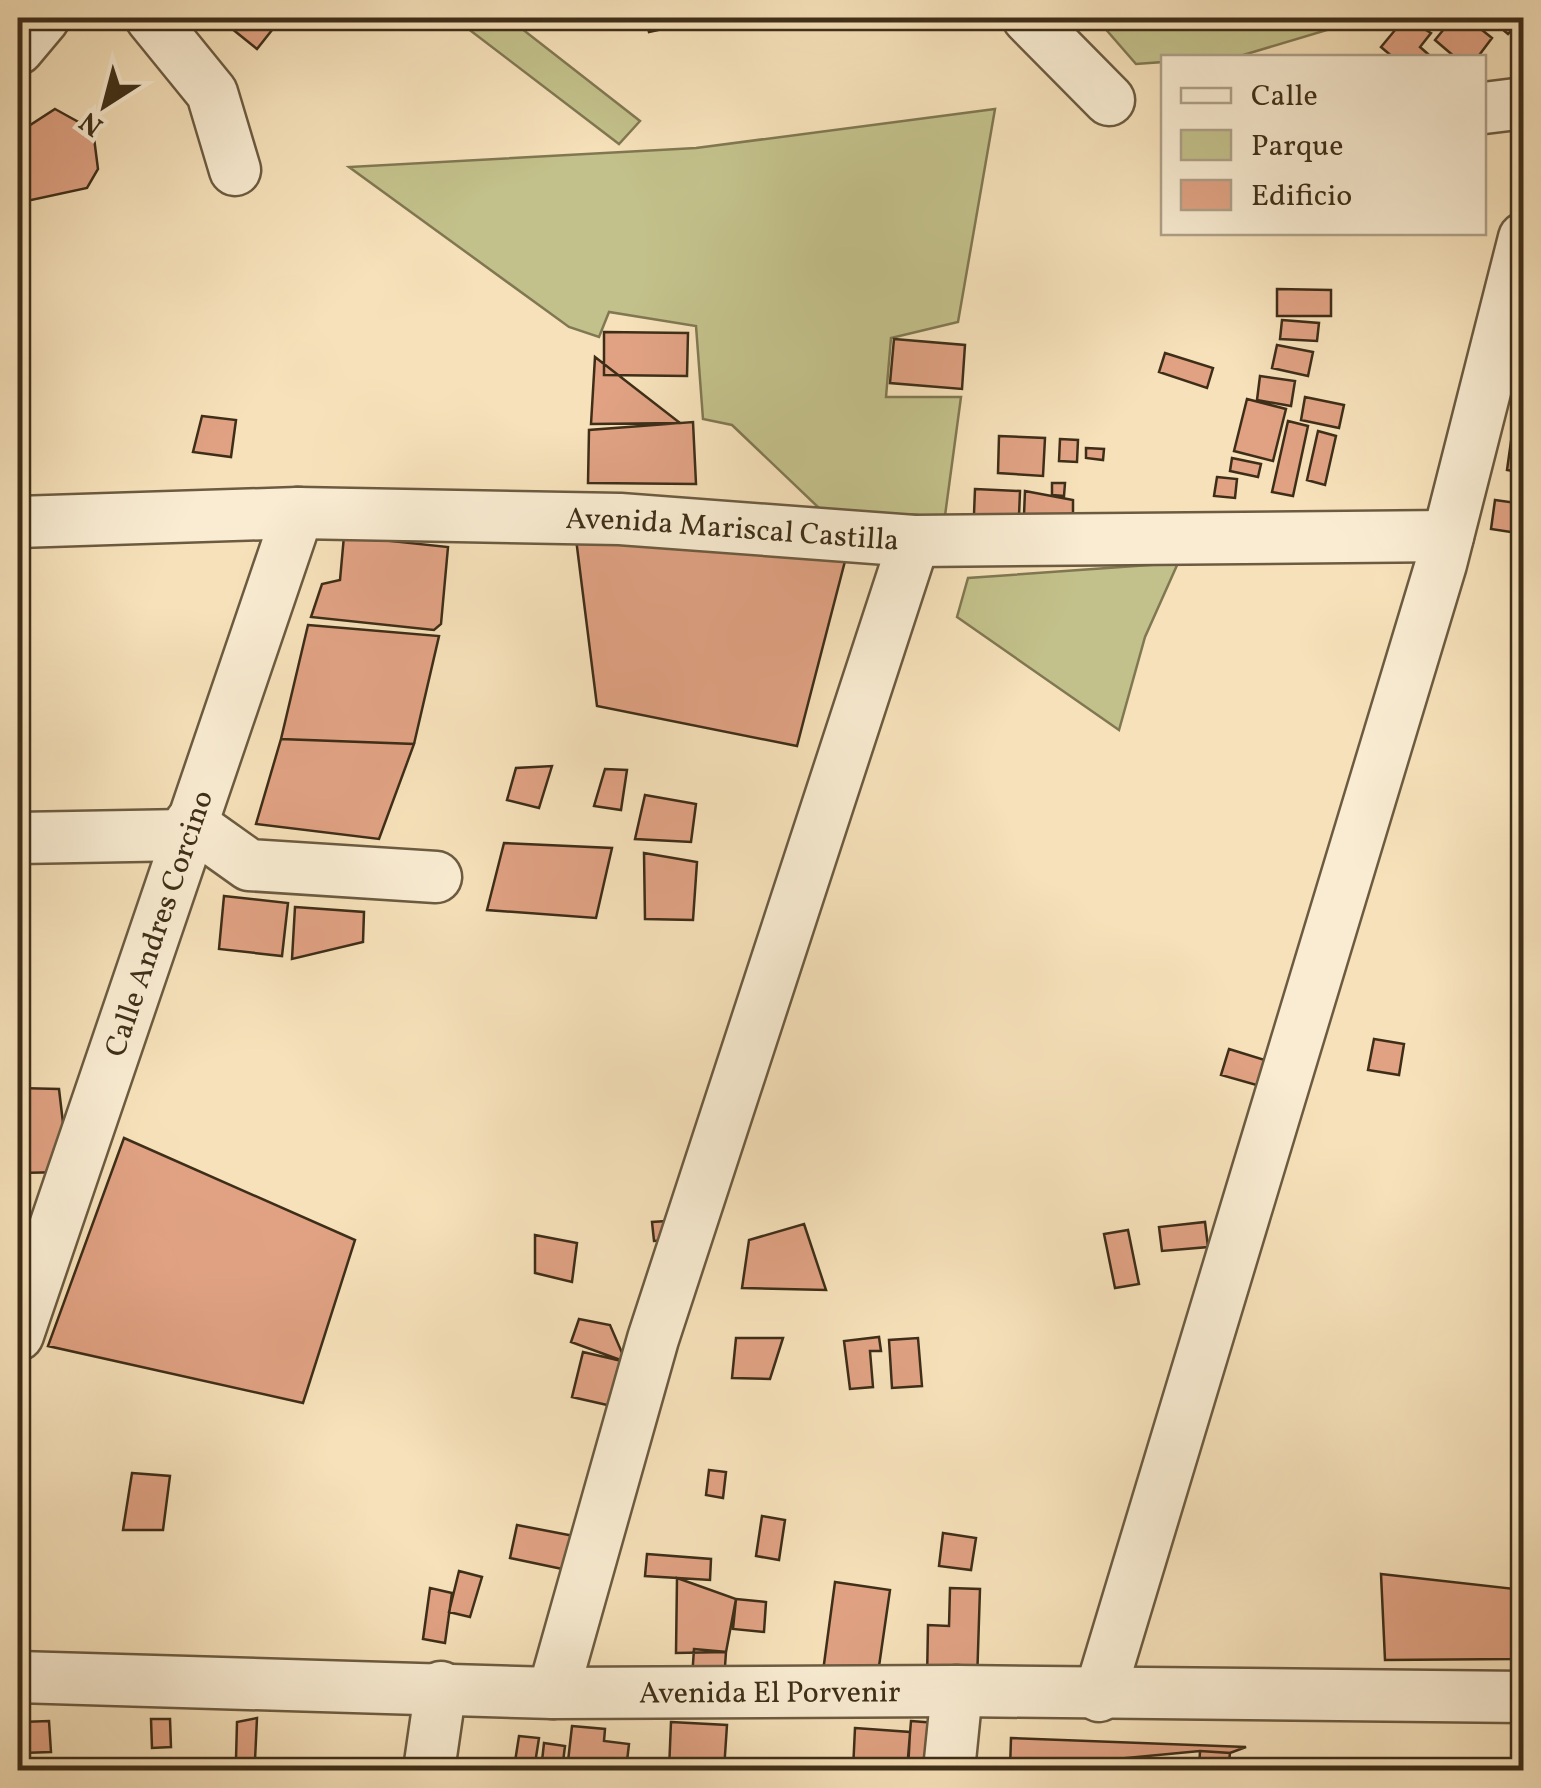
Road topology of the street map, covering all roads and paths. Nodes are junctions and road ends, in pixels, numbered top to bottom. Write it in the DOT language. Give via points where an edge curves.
graph roads {
  1 [pos="44,18"];
  2 [pos="152,18"];
  3 [pos="1028,18"];
  4 [pos="18,49"];
  5 [pos="1109,100"];
  6 [pos="1524,103"];
  7 [pos="1486,108"];
  8 [pos="235,170"];
  9 [pos="1524,238"];
  10 [pos="298,513"];
  11 [pos="18,522"];
  12 [pos="1448,536"];
  13 [pos="914,542"];
  14 [pos="188,829"];
  15 [pos="18,838"];
  16 [pos="436,877"];
  17 [pos="18,1336"];
  18 [pos="18,1676"];
  19 [pos="441,1687"];
  20 [pos="957,1690"];
  21 [pos="553,1694"];
  22 [pos="1099,1696"];
  23 [pos="1524,1697"];
  24 [pos="428,1770"];
  25 [pos="950,1770"];
  1 -- 4 [label="street"];
  2 -- 8 [label="street" via="212,93"];
  3 -- 5 [label="street"];
  6 -- 7 [label="street"];
  9 -- 12 [label="street"];
  10 -- 11 [label="street, Avenida Mariscal Castilla"];
  10 -- 13 [label="street, Avenida Mariscal Castilla" via="620,519"];
  10 -- 14 [label="street, Calle Andres Corcino"];
  12 -- 13 [label="street, Avenida Mariscal Castilla"];
  12 -- 22 [label="street"];
  13 -- 21 [label="street" via="652,1339"];
  14 -- 15 [label="street"];
  14 -- 16 [label="street" via="250,865"];
  14 -- 17 [label="street, Calle Andres Corcino"];
  18 -- 19 [label="street, Avenida El Porvenir"];
  19 -- 21 [label="street, Avenida El Porvenir"];
  19 -- 24 [label="street"];
  20 -- 21 [label="street, Avenida El Porvenir"];
  20 -- 22 [label="street, Avenida El Porvenir"];
  20 -- 25 [label="street"];
  22 -- 23 [label="street, Avenida El Porvenir"];
}
